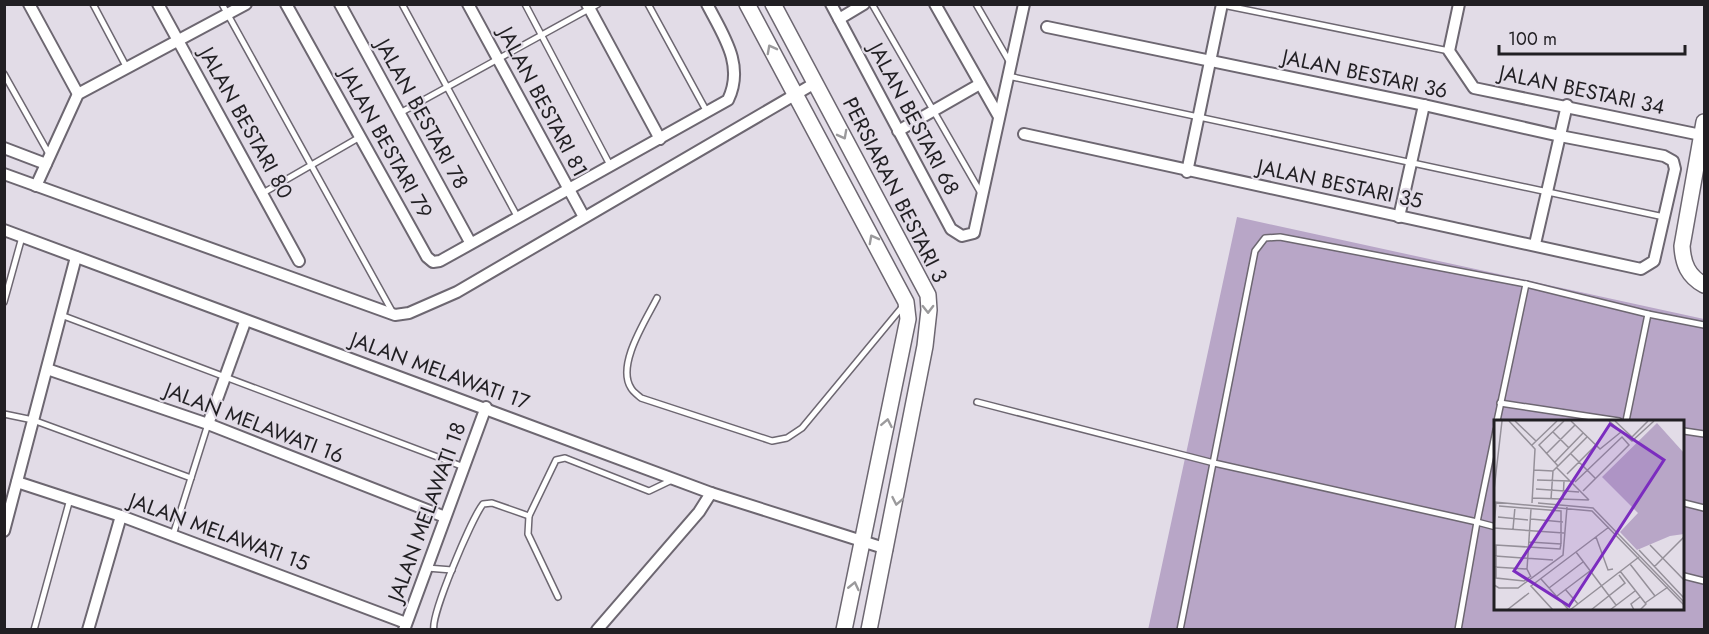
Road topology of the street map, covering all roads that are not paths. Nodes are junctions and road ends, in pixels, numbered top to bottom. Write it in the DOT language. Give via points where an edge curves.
graph roads {
  1 [pos="29,4"];
  2 [pos="93,4"];
  3 [pos="158,4"];
  4 [pos="246,4"];
  5 [pos="286,4"];
  6 [pos="340,4"];
  7 [pos="402,4"];
  8 [pos="468,4"];
  9 [pos="525,4"];
  10 [pos="648,4"];
  11 [pos="707,4"];
  12 [pos="747,4"];
  13 [pos="773,4"];
  14 [pos="831,4"];
  15 [pos="864,4"];
  16 [pos="872,4"];
  17 [pos="935,4"];
  18 [pos="976,4"];
  19 [pos="1024,4"];
  20 [pos="1459,4"];
  21 [pos="1222,5"];
  22 [pos="592,6"];
  23 [pos="225,10"];
  24 [pos="838,19"];
  25 [pos="1047,27"];
  26 [pos="541,36"];
  27 [pos="179,41"];
  28 [pos="1449,51"];
  29 [pos="498,59"];
  30 [pos="1010,61"];
  31 [pos="1210,62"];
  32 [pos="127,68"];
  33 [pos="4,74"];
  34 [pos="1007,76"];
  35 [pos="815,83"];
  36 [pos="980,84"];
  37 [pos="448,87"];
  38 [pos="78,94"];
  39 [pos="795,94"];
  40 [pos="1424,105"];
  41 [pos="1567,105"];
  42 [pos="932,111"];
  43 [pos="707,112"];
  44 [pos="400,113"];
  45 [pos="998,115"];
  46 [pos="1198,117"];
  47 [pos="1703,128"];
  48 [pos="898,131"];
  49 [pos="1024,134"];
  50 [pos="1560,136"];
  51 [pos="360,137"];
  52 [pos="660,139"];
  53 [pos="4,148"];
  54 [pos="48,159"];
  55 [pos="1411,163"];
  56 [pos="311,165"];
  57 [pos="610,165"];
  58 [pos="1187,172"];
  59 [pos="4,174"];
  60 [pos="36,186"];
  61 [pos="567,188"];
  62 [pos="1547,192"];
  63 [pos="262,194"];
  64 [pos="982,195"];
  65 [pos="517,216"];
  66 [pos="584,217"];
  67 [pos="1399,217"];
  68 [pos="1664,218"];
  69 [pos="4,230"];
  70 [pos="22,236"];
  71 [pos="471,242"];
  72 [pos="1535,244"];
  73 [pos="76,257"];
  74 [pos="299,261"];
  75 [pos="1526,284"];
  76 [pos="1704,285"];
  77 [pos="657,298"];
  78 [pos="4,302"];
  79 [pos="906,302"];
  80 [pos="1648,314"];
  81 [pos="61,315"];
  82 [pos="395,315"];
  83 [pos="245,322"];
  84 [pos="1704,325"];
  85 [pos="47,369"];
  86 [pos="227,376"];
  87 [pos="977,402"];
  88 [pos="1500,403"];
  89 [pos="486,407"];
  90 [pos="4,414"];
  91 [pos="33,420"];
  92 [pos="1497,420"];
  93 [pos="1612,420"];
  94 [pos="1626,420"];
  95 [pos="208,424"];
  96 [pos="1685,431"];
  97 [pos="1704,434"];
  98 [pos="1494,455"];
  99 [pos="1214,463"];
  100 [pos="464,467"];
  101 [pos="191,478"];
  102 [pos="673,479"];
  103 [pos="17,482"];
  104 [pos="711,493"];
  105 [pos="70,499"];
  106 [pos="1685,503"];
  107 [pos="1704,508"];
  108 [pos="121,516"];
  109 [pos="529,516"];
  110 [pos="446,517"];
  111 [pos="1477,522"];
  112 [pos="1494,526"];
  113 [pos="4,531"];
  114 [pos="173,535"];
  115 [pos="864,542"];
  116 [pos="887,549"];
  117 [pos="426,568"];
  118 [pos="452,570"];
  119 [pos="1685,576"];
  120 [pos="1704,581"];
  121 [pos="558,597"];
  122 [pos="405,626"];
  123 [pos="34,630"];
  124 [pos="88,630"];
  125 [pos="434,630"];
  126 [pos="597,630"];
  127 [pos="844,630"];
  128 [pos="869,630"];
  129 [pos="1180,630"];
  130 [pos="1458,630"];
  1 -- 38 [label="street"];
  2 -- 32 [label="lane"];
  3 -- 27 [label="street, JALAN BESTARI 80"];
  4 -- 23 [label="street"];
  5 -- 51 [label="street, JALAN BESTARI 79"];
  6 -- 44 [label="street, JALAN BESTARI 78"];
  7 -- 37 [label="lane"];
  8 -- 29 [label="street, JALAN BESTARI 81"];
  9 -- 26 [label="lane"];
  10 -- 43 [label="lane"];
  11 -- 43 [label="street, JALAN BESTARI 79" via="735,62 728,100"];
  39 -- 12 [label="street, PERSIARAN BESTARI 3, one-way"];
  13 -- 35 [label="street, PERSIARAN BESTARI 3"];
  14 -- 24 [label="street, JALAN BESTARI 68"];
  15 -- 24 [label="street"];
  16 -- 42 [label="lane"];
  17 -- 36 [label="street"];
  18 -- 30 [label="lane"];
  19 -- 30 [label="street"];
  20 -- 28 [label="street"];
  21 -- 28 [label="lane"];
  21 -- 31 [label="street"];
  22 -- 26 [label="lane"];
  22 -- 52 [label="street"];
  23 -- 27 [label="street"];
  23 -- 56 [label="lane"];
  24 -- 48 [label="street, JALAN BESTARI 68"];
  25 -- 31 [label="street, JALAN BESTARI 36"];
  26 -- 29 [label="lane"];
  26 -- 57 [label="lane"];
  27 -- 32 [label="street"];
  27 -- 63 [label="street, JALAN BESTARI 80"];
  28 -- 41 [label="street, JALAN BESTARI 34" via="1474,88"];
  29 -- 37 [label="lane"];
  29 -- 61 [label="street, JALAN BESTARI 81"];
  30 -- 34 [label="street"];
  31 -- 40 [label="street, JALAN BESTARI 36"];
  31 -- 46 [label="street"];
  32 -- 38 [label="street"];
  33 -- 54 [label="lane"];
  34 -- 45 [label="street"];
  34 -- 46 [label="lane"];
  35 -- 39 [label="street"];
  35 -- 116 [label="street, PERSIARAN BESTARI 3, one-way" via="928,295 925,346"];
  36 -- 42 [label="street"];
  36 -- 45 [label="street"];
  37 -- 44 [label="lane"];
  37 -- 65 [label="lane"];
  38 -- 54 [label="street"];
  39 -- 66 [label="street"];
  79 -- 39 [label="street, PERSIARAN BESTARI 3, one-way"];
  40 -- 50 [label="street, JALAN BESTARI 36"];
  40 -- 55 [label="street"];
  41 -- 47 [label="street, JALAN BESTARI 34"];
  41 -- 50 [label="street"];
  42 -- 48 [label="street"];
  42 -- 64 [label="lane"];
  43 -- 52 [label="street, JALAN BESTARI 79"];
  44 -- 71 [label="street, JALAN BESTARI 78"];
  45 -- 64 [label="street"];
  46 -- 55 [label="lane"];
  46 -- 58 [label="street"];
  47 -- 76 [label="street" via="1682,259 1688,272"];
  48 -- 64 [label="street, JALAN BESTARI 68" via="951,229 962,236 974,233"];
  49 -- 58 [label="street, JALAN BESTARI 35"];
  50 -- 62 [label="street"];
  50 -- 68 [label="street, JALAN BESTARI 36" via="1673,161 1675,169"];
  51 -- 56 [label="lane"];
  51 -- 71 [label="street, JALAN BESTARI 79" via="427,257 433,262 440,261"];
  52 -- 57 [label="street, JALAN BESTARI 79"];
  53 -- 54 [label="street"];
  54 -- 60 [label="street"];
  55 -- 62 [label="lane"];
  55 -- 67 [label="street"];
  56 -- 63 [label="lane"];
  56 -- 82 [label="lane"];
  57 -- 61 [label="street, JALAN BESTARI 79"];
  58 -- 67 [label="street, JALAN BESTARI 35"];
  59 -- 60 [label="street"];
  60 -- 82 [label="street"];
  61 -- 65 [label="street, JALAN BESTARI 79"];
  61 -- 66 [label="street, JALAN BESTARI 81"];
  62 -- 68 [label="lane"];
  62 -- 72 [label="street"];
  63 -- 74 [label="street, JALAN BESTARI 80"];
  65 -- 71 [label="street, JALAN BESTARI 79"];
  66 -- 82 [label="street" via="457,292"];
  67 -- 72 [label="street, JALAN BESTARI 35"];
  68 -- 72 [label="street, JALAN BESTARI 35" via="1654,261 1641,269"];
  69 -- 70 [label="street, JALAN MELAWATI 17"];
  70 -- 73 [label="street, JALAN MELAWATI 17"];
  70 -- 78 [label="lane"];
  73 -- 81 [label="street"];
  73 -- 83 [label="street, JALAN MELAWATI 17"];
  75 -- 80 [label="lane"];
  75 -- 88 [label="lane"];
  75 -- 99 [label="lane" via="1280,237 1265,238 1256,251"];
  77 -- 79 [label="lane" via="628,357 630,388 641,398 772,441 787,438 802,428"];
  115 -- 79 [label="street, PERSIARAN BESTARI 3, one-way" via="908,319"];
  80 -- 84 [label="lane"];
  80 -- 94 [label="lane"];
  81 -- 85 [label="street"];
  81 -- 86 [label="lane"];
  83 -- 86 [label="street"];
  83 -- 89 [label="street, JALAN MELAWATI 17"];
  85 -- 91 [label="street"];
  85 -- 95 [label="street, JALAN MELAWATI 16"];
  86 -- 95 [label="street"];
  86 -- 100 [label="lane"];
  87 -- 99 [label="lane"];
  88 -- 92 [label="lane"];
  88 -- 93 [label="lane"];
  89 -- 100 [label="street, JALAN MELAWATI 18"];
  89 -- 102 [label="street, JALAN MELAWATI 17"];
  90 -- 91 [label="lane"];
  91 -- 101 [label="lane"];
  91 -- 103 [label="street"];
  95 -- 101 [label="lane"];
  95 -- 110 [label="street, JALAN MELAWATI 16"];
  96 -- 97 [label="lane"];
  98 -- 111 [label="lane"];
  99 -- 111 [label="lane"];
  99 -- 129 [label="lane"];
  100 -- 110 [label="street, JALAN MELAWATI 18"];
  101 -- 114 [label="lane"];
  102 -- 104 [label="street, JALAN MELAWATI 17"];
  102 -- 109 [label="lane" via="650,491 561,458 554,463"];
  103 -- 105 [label="street, JALAN MELAWATI 15"];
  103 -- 113 [label="street"];
  104 -- 115 [label="street, JALAN MELAWATI 17"];
  104 -- 126 [label="street"];
  105 -- 108 [label="street, JALAN MELAWATI 15"];
  105 -- 123 [label="lane"];
  106 -- 107 [label="lane"];
  108 -- 114 [label="street, JALAN MELAWATI 15"];
  108 -- 124 [label="street"];
  109 -- 118 [label="lane" via="492,503 483,504"];
  109 -- 121 [label="lane" via="528,534"];
  110 -- 117 [label="street, JALAN MELAWATI 18"];
  111 -- 112 [label="lane"];
  111 -- 130 [label="lane"];
  114 -- 122 [label="street, JALAN MELAWATI 15"];
  115 -- 116 [label="street, JALAN MELAWATI 17"];
  127 -- 115 [label="street, PERSIARAN BESTARI 3, one-way"];
  116 -- 128 [label="street, PERSIARAN BESTARI 3"];
  117 -- 118 [label="lane"];
  117 -- 122 [label="street, JALAN MELAWATI 18"];
  118 -- 125 [label="lane" via="433,620"];
  119 -- 120 [label="lane"];
}
